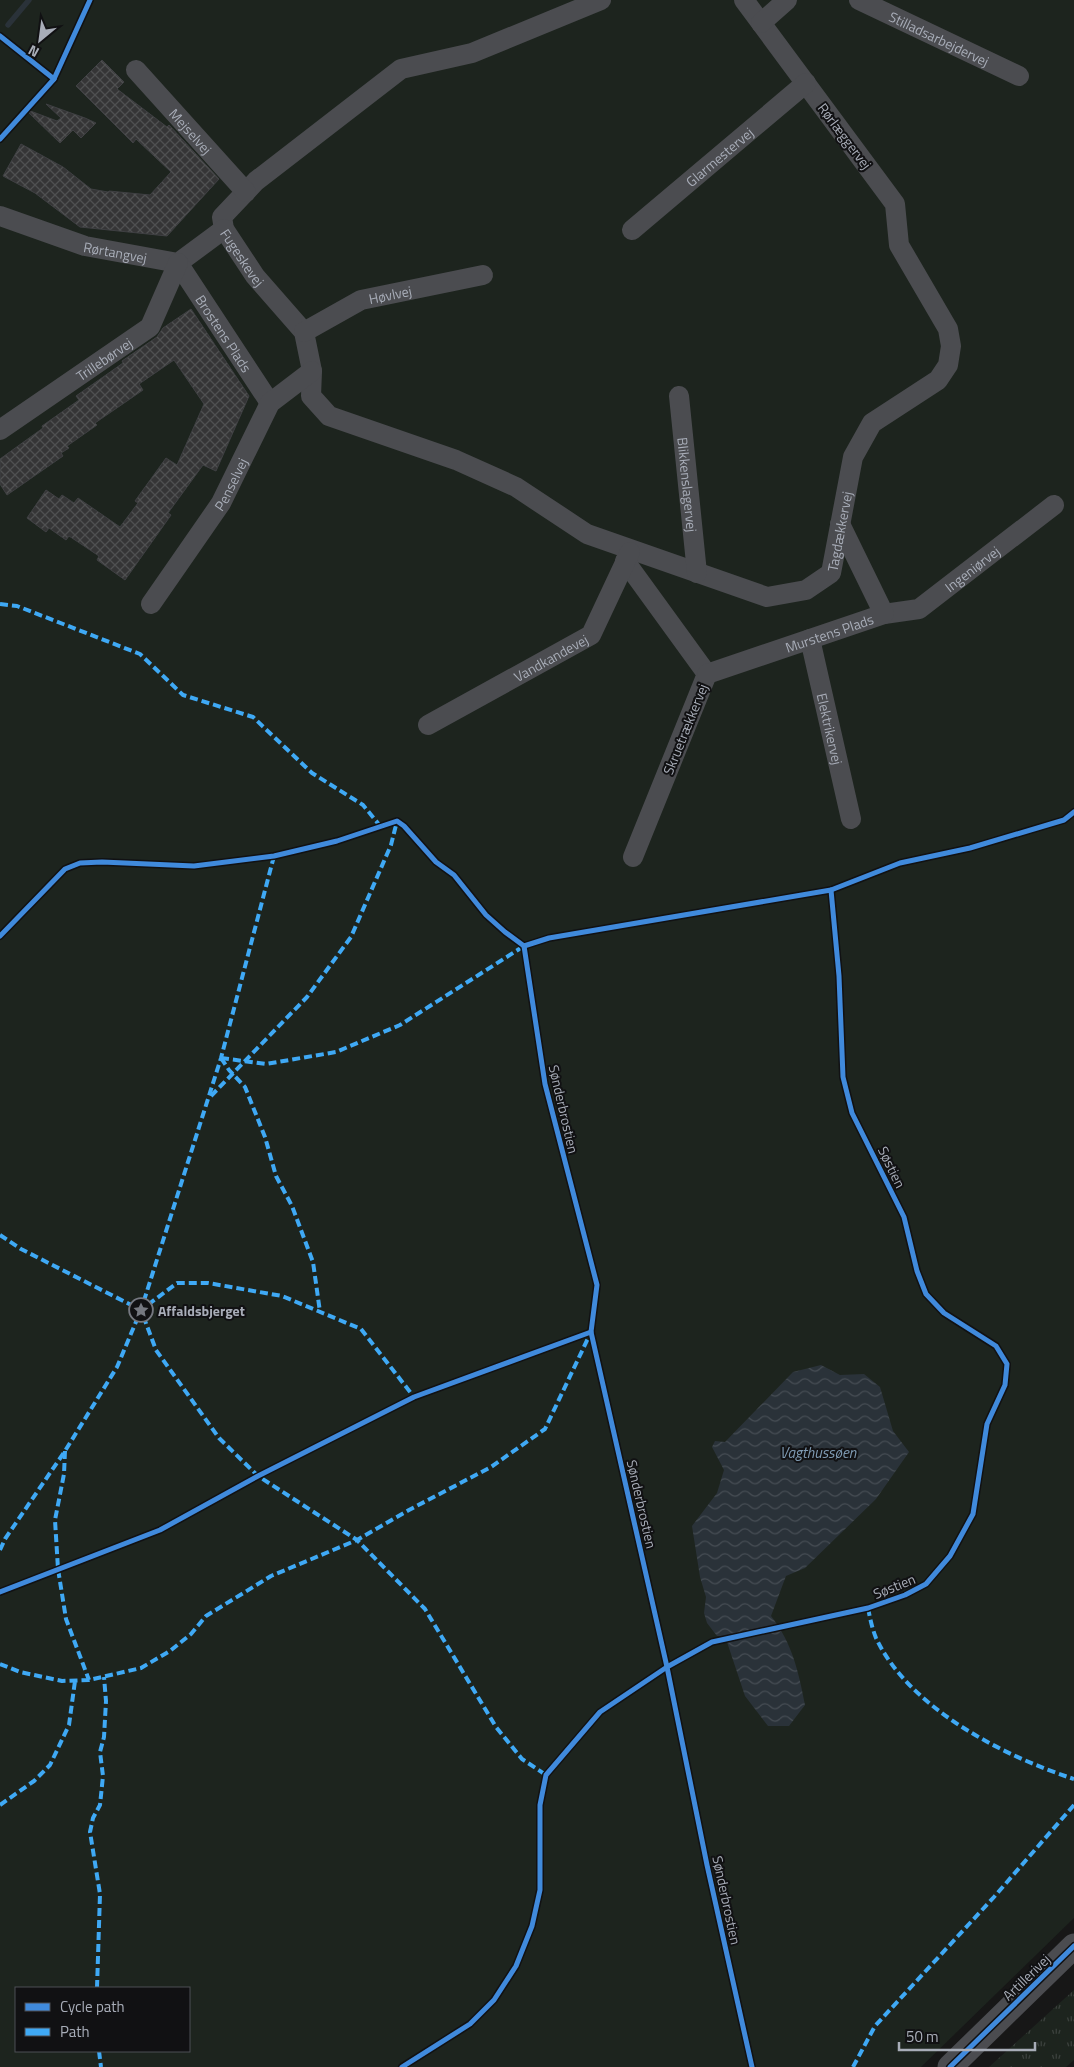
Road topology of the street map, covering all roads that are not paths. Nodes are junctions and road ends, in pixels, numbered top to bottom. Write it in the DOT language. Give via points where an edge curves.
graph roads {
  1 [pos="602,0"];
  2 [pos="744,0"];
  3 [pos="787,0"];
  4 [pos="859,0"];
  5 [pos="761,23"];
  6 [pos="136,70"];
  7 [pos="1019,76"];
  8 [pos="806,83"];
  9 [pos="246,192"];
  10 [pos="0,216"];
  11 [pos="224,229"];
  12 [pos="632,230"];
  13 [pos="178,263"];
  14 [pos="483,275"];
  15 [pos="922,282"];
  16 [pos="304,332"];
  17 [pos="312,371"];
  18 [pos="679,396"];
  19 [pos="270,403"];
  20 [pos="0,430"];
  21 [pos="456,460"];
  22 [pos="1054,505"];
  23 [pos="840,524"];
  24 [pos="628,556"];
  25 [pos="697,573"];
  26 [pos="151,604"];
  27 [pos="884,614"];
  28 [pos="810,639"];
  29 [pos="707,674"];
  30 [pos="428,725"];
  31 [pos="851,819"];
  32 [pos="633,856"];
  33 [pos="1074,1946"];
  34 [pos="950,2067"];
  1 -- 9 [label="street, Fugeskevej" via="472,53 401,69"];
  2 -- 5 [label="street, Rørlæggervej"];
  3 -- 5 [label="street"];
  4 -- 7 [label="street, Stilladsarbejdervej"];
  5 -- 8 [label="street, Rørlæggervej"];
  6 -- 9 [label="street, Mejselvej"];
  8 -- 12 [label="street, Glarmestervej"];
  8 -- 15 [label="street, Rørlæggervej" via="895,204 899,245"];
  9 -- 11 [label="street, Fugeskevej" via="222,217"];
  10 -- 13 [label="street, Rørtangvej" via="85,246"];
  11 -- 13 [label="street"];
  11 -- 16 [label="street, Fugeskevej" via="255,276"];
  13 -- 19 [label="street, Brostens Plads"];
  13 -- 20 [label="street, Trillebørvej" via="150,327"];
  14 -- 16 [label="street, Høvlvej" via="361,300"];
  15 -- 23 [label="street, Tagdækkervej" via="948,329 951,346 948,365 938,380 872,423 853,457"];
  16 -- 17 [label="street, Fugeskevej"];
  17 -- 19 [label="street, Penselvej"];
  17 -- 21 [label="street, Fugeskevej" via="311,396 329,416"];
  18 -- 25 [label="street, Blikkenslagervej"];
  19 -- 26 [label="street, Penselvej" via="221,503"];
  21 -- 24 [label="street, Tagdækkervej" via="516,487 587,534"];
  22 -- 27 [label="street, Ingeniørvej" via="919,609"];
  23 -- 25 [label="street, Tagdækkervej" via="831,572 806,590 767,597"];
  23 -- 27 [label="street, Murstens Plads"];
  24 -- 25 [label="street, Tagdækkervej"];
  24 -- 29 [label="street, Skruetrækkervej"];
  24 -- 30 [label="street, Vandkandevej" via="591,635"];
  27 -- 28 [label="street, Murstens Plads"];
  28 -- 29 [label="street, Murstens Plads"];
  28 -- 31 [label="street, Elektrikervej"];
  29 -- 32 [label="street, Skruetrækkervej"];
  33 -- 34 [label="street, Artillerivej"];
}
